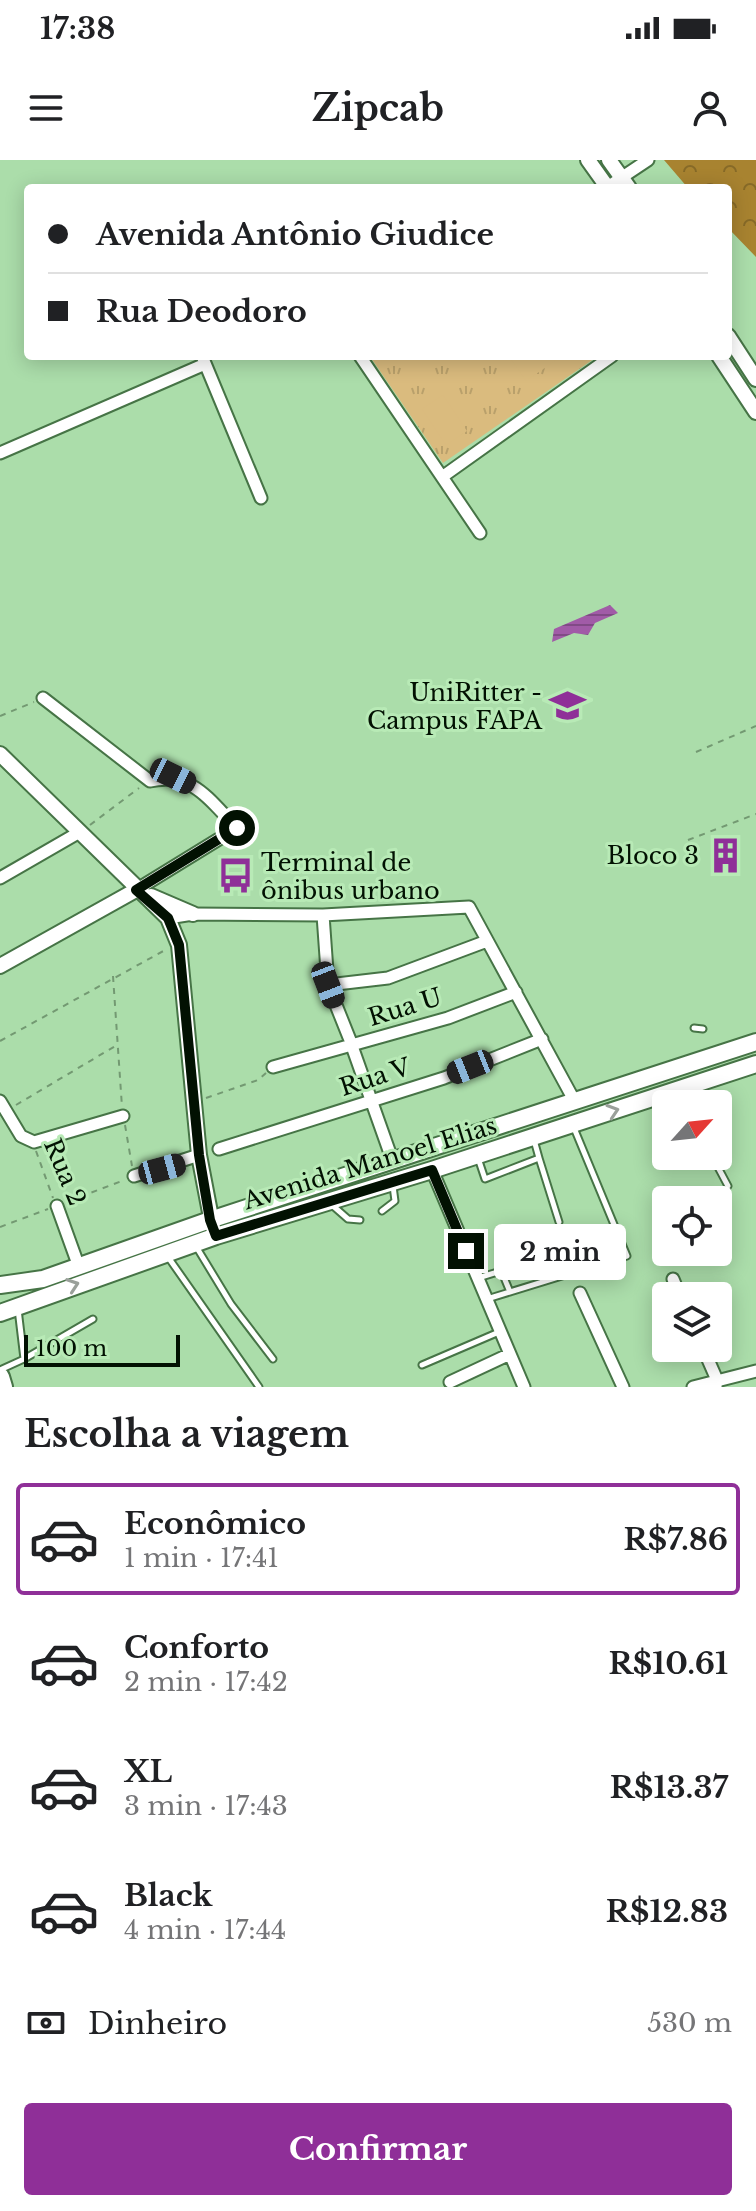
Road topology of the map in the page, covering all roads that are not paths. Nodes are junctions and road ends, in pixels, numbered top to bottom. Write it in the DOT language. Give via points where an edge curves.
graph roads {
  1 [pos="588,160"];
  2 [pos="609,160"];
  3 [pos="648,160"];
  4 [pos="625,183"];
  5 [pos="604,184"];
  6 [pos="732,342"];
  7 [pos="204,360"];
  8 [pos="363,360"];
  9 [pos="606,360"];
  10 [pos="722,360"];
  11 [pos="756,379"];
  12 [pos="756,412"];
  13 [pos="0,453"];
  14 [pos="442,477"];
  15 [pos="261,498"];
  16 [pos="480,533"];
  17 [pos="43,698"];
  18 [pos="0,754"];
  19 [pos="78,833"];
  20 [pos="0,878"];
  21 [pos="136,890"];
  22 [pos="193,914"];
  23 [pos="323,915"];
  24 [pos="168,918"];
  25 [pos="177,939"];
  26 [pos="487,941"];
  27 [pos="0,966"];
  28 [pos="328,985"];
  29 [pos="516,992"];
  30 [pos="694,1028"];
  31 [pos="703,1029"];
  32 [pos="542,1039"];
  33 [pos="756,1042"];
  34 [pos="353,1047"];
  35 [pos="756,1064"];
  36 [pos="273,1067"];
  37 [pos="697,1090"];
  38 [pos="574,1100"];
  39 [pos="372,1102"];
  40 [pos="652,1104"];
  41 [pos="1,1109"];
  42 [pos="532,1114"];
  43 [pos="123,1116"];
  44 [pos="512,1121"];
  45 [pos="572,1124"];
  46 [pos="530,1137"];
  47 [pos="219,1149"];
  48 [pos="199,1155"];
  49 [pos="477,1155"];
  50 [pos="539,1158"];
  51 [pos="392,1159"];
  52 [pos="432,1170"];
  53 [pos="719,1170"];
  54 [pos="134,1176"];
  55 [pos="393,1183"];
  56 [pos="728,1186"];
  57 [pos="328,1202"];
  58 [pos="57,1206"];
  59 [pos="382,1211"];
  60 [pos="360,1220"];
  61 [pos="559,1222"];
  62 [pos="213,1228"];
  63 [pos="618,1235"];
  64 [pos="194,1243"];
  65 [pos="166,1253"];
  66 [pos="79,1267"];
  67 [pos="501,1270"];
  68 [pos="478,1278"];
  69 [pos="673,1279"];
  70 [pos="674,1282"];
  71 [pos="0,1285"];
  72 [pos="510,1292"];
  73 [pos="580,1293"];
  74 [pos="487,1299"];
  75 [pos="18,1304"];
  76 [pos="0,1313"];
  77 [pos="93,1319"];
  78 [pos="500,1331"];
  79 [pos="510,1354"];
  80 [pos="24,1359"];
  81 [pos="273,1359"];
  82 [pos="708,1362"];
  83 [pos="422,1365"];
  84 [pos="0,1370"];
  85 [pos="756,1371"];
  86 [pos="0,1377"];
  87 [pos="716,1384"];
  88 [pos="447,1385"];
  89 [pos="520,1385"];
  90 [pos="3,1387"];
  91 [pos="259,1387"];
  92 [pos="623,1387"];
  93 [pos="693,1387"];
  1 -- 5 [label="street"];
  2 -- 4 [label="street"];
  3 -- 4 [label="street"];
  6 -- 11 [label="street"];
  7 -- 13 [label="street"];
  7 -- 15 [label="street"];
  8 -- 14 [label="street"];
  9 -- 14 [label="street"];
  10 -- 12 [label="street"];
  14 -- 16 [label="street"];
  17 -- 21 [label="street" via="150,781 173,776 196,787 241,826"];
  18 -- 19 [label="street"];
  19 -- 20 [label="street"];
  19 -- 21 [label="street"];
  21 -- 22 [label="street"];
  21 -- 24 [label="street"];
  21 -- 27 [label="street"];
  22 -- 23 [label="street"];
  22 -- 24 [label="street"];
  22 -- 25 [label="street"];
  23 -- 26 [label="street" via="469,907"];
  23 -- 28 [label="street"];
  24 -- 25 [label="street"];
  25 -- 48 [label="street"];
  26 -- 28 [label="street" via="388,978"];
  26 -- 29 [label="street"];
  28 -- 34 [label="street"];
  29 -- 32 [label="street"];
  29 -- 34 [label="street, Rua U"];
  30 -- 31 [label="lane"];
  32 -- 38 [label="street"];
  32 -- 39 [label="street, Rua V"];
  33 -- 38 [label="main road, Avenida Manoel Elias"];
  34 -- 36 [label="street, Rua U"];
  34 -- 39 [label="street"];
  35 -- 37 [label="main road, Avenida Manoel Elias"];
  38 -- 42 [label="main road, Avenida Manoel Elias"];
  39 -- 47 [label="street, Rua V"];
  39 -- 51 [label="street"];
  45 -- 40 [label="main road, Avenida Manoel Elias, one-way"];
  41 -- 43 [label="street, Rua 2" via="21,1136 34,1142"];
  42 -- 44 [label="main road, Avenida Manoel Elias"];
  42 -- 46 [label="main road"];
  44 -- 46 [label="main road"];
  44 -- 51 [label="main road, Avenida Manoel Elias"];
  45 -- 46 [label="main road, Avenida Manoel Elias"];
  45 -- 63 [label="lane"];
  46 -- 49 [label="main road, Avenida Manoel Elias"];
  46 -- 50 [label="lane"];
  48 -- 54 [label="street"];
  48 -- 62 [label="street"];
  49 -- 50 [label="lane" via="485,1179"];
  49 -- 52 [label="main road, Avenida Manoel Elias"];
  50 -- 61 [label="lane"];
  51 -- 62 [label="main road, Avenida Manoel Elias"];
  52 -- 55 [label="main road, Avenida Manoel Elias"];
  52 -- 68 [label="street"];
  53 -- 56 [label="lane"];
  55 -- 57 [label="main road, Avenida Manoel Elias"];
  55 -- 59 [label="lane" via="395,1201"];
  57 -- 60 [label="lane" via="348,1219"];
  57 -- 62 [label="main road, Avenida Manoel Elias"];
  58 -- 66 [label="street, Rua 2"];
  62 -- 64 [label="main road, Avenida Manoel Elias"];
  62 -- 66 [label="main road, Avenida Manoel Elias"];
  63 -- 67 [label="lane"];
  63 -- 72 [label="lane" via="627,1256"];
  64 -- 65 [label="main road, Avenida Manoel Elias"];
  64 -- 81 [label="lane"];
  75 -- 65 [label="main road, Avenida Manoel Elias, one-way"];
  65 -- 91 [label="lane"];
  66 -- 71 [label="main road, Avenida Manoel Elias" via="23,1285"];
  67 -- 68 [label="lane"];
  67 -- 72 [label="lane"];
  68 -- 74 [label="street"];
  69 -- 70 [label="street"];
  72 -- 74 [label="lane"];
  73 -- 92 [label="street"];
  74 -- 78 [label="street"];
  75 -- 76 [label="main road, Avenida Manoel Elias"];
  75 -- 80 [label="lane"];
  77 -- 80 [label="lane"];
  78 -- 79 [label="street"];
  78 -- 83 [label="lane"];
  79 -- 88 [label="street"];
  79 -- 89 [label="street"];
  80 -- 84 [label="lane"];
  82 -- 87 [label="street"];
  85 -- 87 [label="street"];
  86 -- 90 [label="main road"];
  87 -- 93 [label="street"];
}
